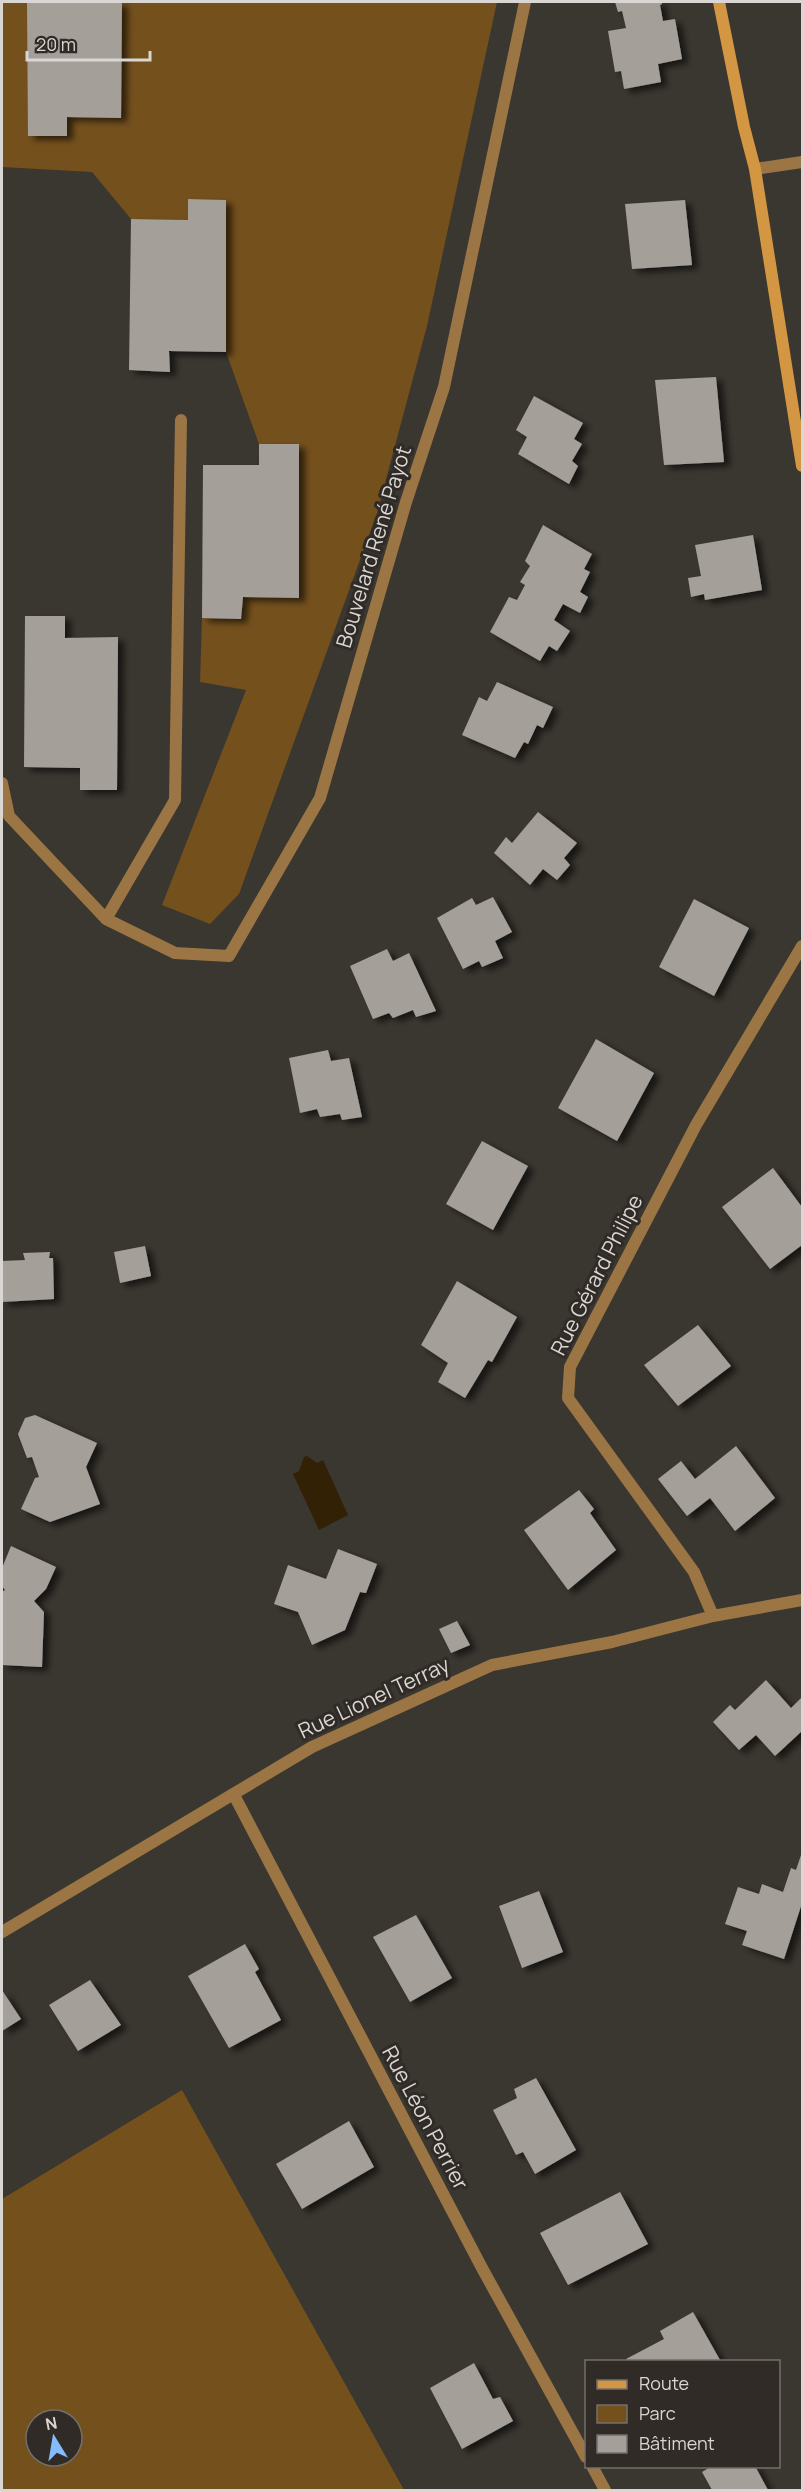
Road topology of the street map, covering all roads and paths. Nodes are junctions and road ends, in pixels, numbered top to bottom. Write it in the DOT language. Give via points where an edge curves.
graph roads {
  1 [pos="525,2"];
  2 [pos="719,2"];
  3 [pos="802,162"];
  4 [pos="755,169"];
  5 [pos="181,420"];
  6 [pos="802,466"];
  7 [pos="2,783"];
  8 [pos="106,919"];
  9 [pos="802,946"];
  10 [pos="802,1600"];
  11 [pos="714,1616"];
  12 [pos="234,1795"];
  13 [pos="2,1932"];
  14 [pos="585,2455"];
  15 [pos="593,2468"];
  16 [pos="605,2490"];
  1 -- 8 [label="street, Bouvelard René Payot" via="444,387 406,502 320,798 229,956 175,953"];
  2 -- 4 [label="street"];
  3 -- 4 [label="street"];
  4 -- 6 [label="street"];
  5 -- 8 [label="street" via="175,800"];
  7 -- 8 [label="street, Bouvelard René Payot" via="9,816"];
  9 -- 11 [label="street, Rue Gérard Philipe" via="696,1125 570,1367 568,1398 694,1572"];
  10 -- 11 [label="street, Rue Lionel Terray"];
  11 -- 12 [label="street, Rue Lionel Terray" via="612,1642 492,1665 312,1747"];
  12 -- 13 [label="street, Rue Lionel Terray"];
  12 -- 14 [label="street, Rue Léon Perrier" via="482,2268"];
  15 -- 16 [label="street"];
}
